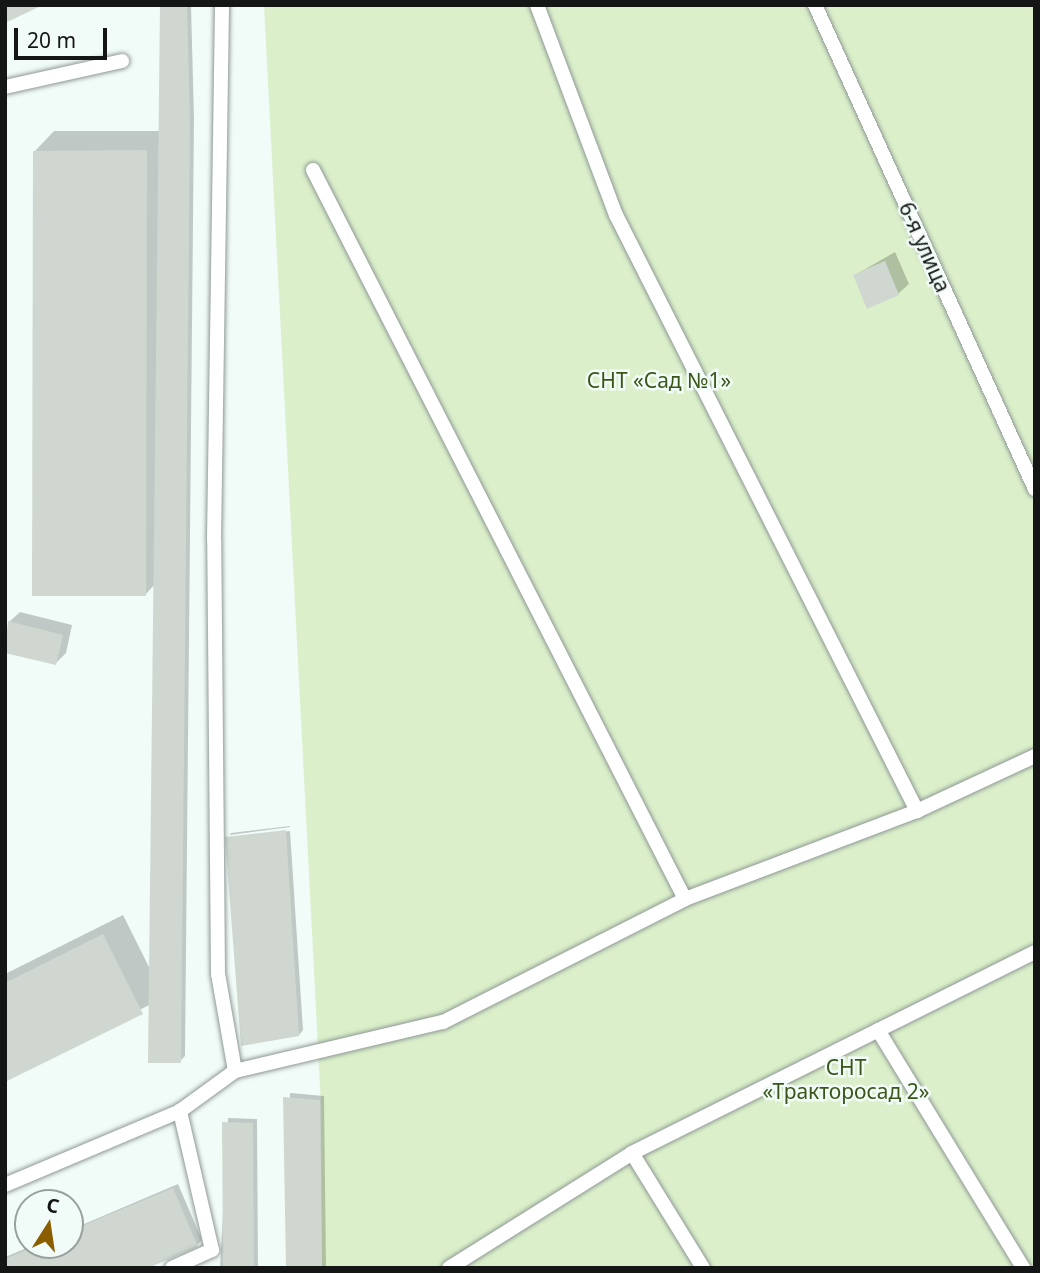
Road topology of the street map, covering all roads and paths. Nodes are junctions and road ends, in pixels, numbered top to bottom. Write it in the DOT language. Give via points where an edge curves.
graph roads {
  1 [pos="222,5"];
  2 [pos="537,5"];
  3 [pos="815,5"];
  4 [pos="122,61"];
  5 [pos="5,87"];
  6 [pos="313,170"];
  7 [pos="1035,489"];
  8 [pos="1035,756"];
  9 [pos="917,811"];
  10 [pos="685,899"];
  11 [pos="1035,952"];
  12 [pos="878,1030"];
  13 [pos="235,1071"];
  14 [pos="180,1111"];
  15 [pos="632,1153"];
  16 [pos="5,1185"];
  17 [pos="173,1268"];
  18 [pos="449,1268"];
  19 [pos="703,1268"];
  20 [pos="1023,1268"];
  1 -- 13 [label="lane" via="214,540 218,947"];
  2 -- 9 [label="lane" via="616,215"];
  3 -- 7 [label="lane, 6-я улица"];
  4 -- 5 [label="lane"];
  6 -- 10 [label="lane"];
  8 -- 9 [label="lane"];
  9 -- 10 [label="lane"];
  10 -- 13 [label="lane" via="443,1022"];
  11 -- 12 [label="lane"];
  12 -- 15 [label="lane"];
  12 -- 20 [label="lane"];
  13 -- 14 [label="lane"];
  14 -- 16 [label="lane"];
  14 -- 17 [label="lane" via="212,1250"];
  15 -- 18 [label="lane"];
  15 -- 19 [label="lane"];
}
